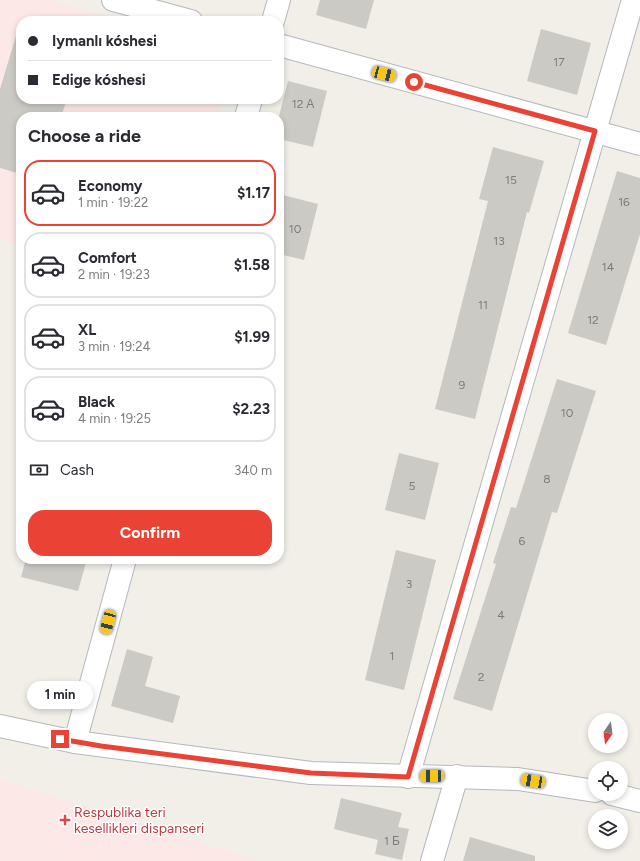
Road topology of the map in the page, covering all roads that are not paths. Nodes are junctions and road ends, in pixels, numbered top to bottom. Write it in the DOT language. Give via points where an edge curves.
graph roads {
  1 [pos="113,0"];
  2 [pos="279,0"];
  3 [pos="633,0"];
  4 [pos="172,16"];
  5 [pos="274,16"];
  6 [pos="284,46"];
  7 [pos="595,131"];
  8 [pos="640,144"];
  9 [pos="124,564"];
  10 [pos="0,726"];
  11 [pos="75,742"];
  12 [pos="457,776"];
  13 [pos="408,777"];
  14 [pos="588,790"];
  15 [pos="628,798"];
  16 [pos="640,801"];
  17 [pos="432,861"];
  1 -- 4 [label="street"];
  2 -- 5 [label="street"];
  3 -- 7 [label="street"];
  6 -- 7 [label="street"];
  7 -- 8 [label="street"];
  7 -- 13 [label="street"];
  9 -- 11 [label="street"];
  10 -- 11 [label="street"];
  11 -- 13 [label="street" via="311,773"];
  12 -- 13 [label="street"];
  12 -- 14 [label="street" via="518,779"];
  12 -- 17 [label="street"];
  15 -- 16 [label="street"];
}
